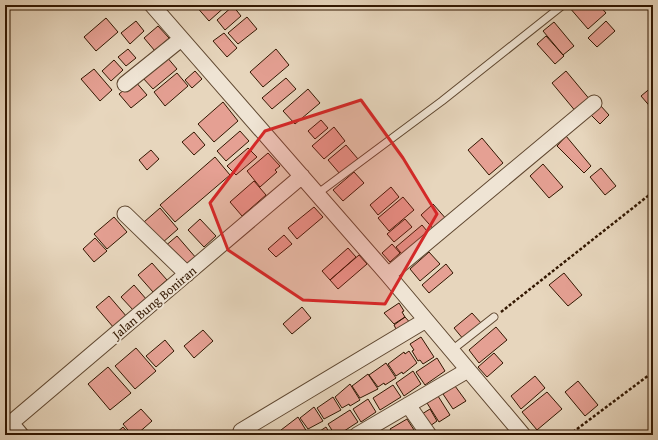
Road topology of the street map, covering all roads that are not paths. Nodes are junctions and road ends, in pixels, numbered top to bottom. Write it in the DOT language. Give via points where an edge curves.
graph roads {
  1 [pos="152,5"];
  2 [pos="563,5"];
  3 [pos="181,39"];
  4 [pos="125,84"];
  5 [pos="594,103"];
  6 [pos="302,176"];
  7 [pos="317,194"];
  8 [pos="125,214"];
  9 [pos="187,274"];
  10 [pos="388,275"];
  11 [pos="494,318"];
  12 [pos="426,320"];
  13 [pos="452,350"];
  14 [pos="468,370"];
  15 [pos="408,405"];
  16 [pos="8,425"];
  17 [pos="240,431"];
  18 [pos="21,435"];
  19 [pos="357,435"];
  20 [pos="429,435"];
  21 [pos="523,435"];
  1 -- 3 [label="street"];
  2 -- 7 [label="lane" via="442,101"];
  3 -- 4 [label="street"];
  3 -- 6 [label="street"];
  5 -- 10 [label="street"];
  6 -- 7 [label="street"];
  6 -- 9 [label="street, Jalan Bung Boniran"];
  7 -- 10 [label="street"];
  8 -- 9 [label="street"];
  9 -- 16 [label="street, Jalan Bung Boniran"];
  10 -- 12 [label="street"];
  11 -- 13 [label="lane"];
  12 -- 13 [label="street"];
  12 -- 17 [label="street"];
  13 -- 14 [label="street"];
  14 -- 15 [label="street"];
  14 -- 21 [label="street"];
  15 -- 19 [label="street"];
  15 -- 20 [label="street"];
  16 -- 18 [label="street"];
}
